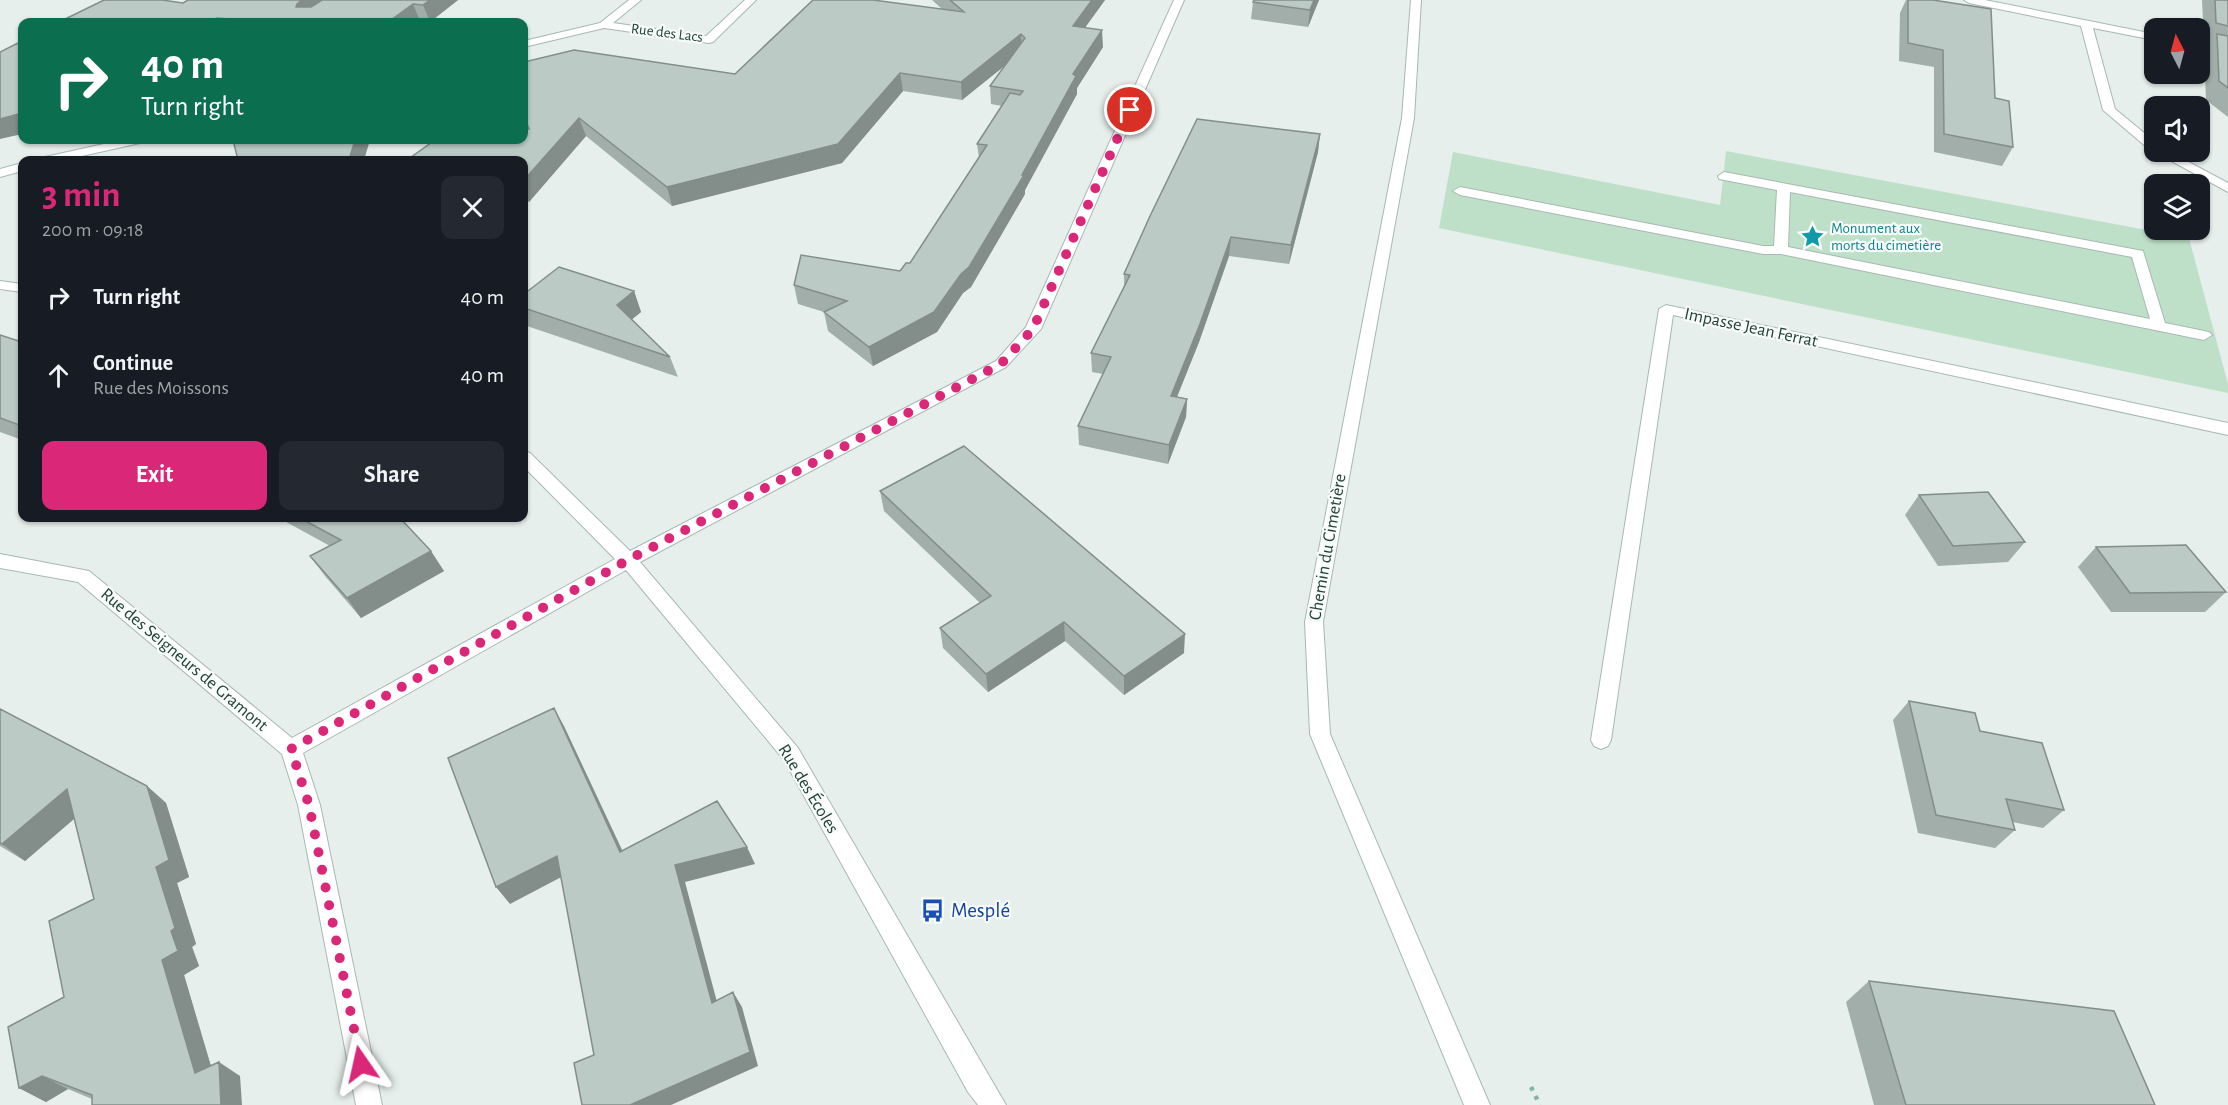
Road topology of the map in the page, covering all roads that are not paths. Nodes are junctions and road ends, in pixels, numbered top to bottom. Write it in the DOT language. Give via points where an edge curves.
graph roads {
  1 [pos="636,0"];
  2 [pos="751,0"];
  3 [pos="1179,0"];
  4 [pos="1416,0"];
  5 [pos="1969,0"];
  6 [pos="2086,24"];
  7 [pos="604,25"];
  8 [pos="2144,35"];
  9 [pos="528,43"];
  10 [pos="2210,48"];
  11 [pos="2228,51"];
  12 [pos="2144,139"];
  13 [pos="119,144"];
  14 [pos="67,156"];
  15 [pos="2180,162"];
  16 [pos="18,168"];
  17 [pos="0,173"];
  18 [pos="1724,176"];
  19 [pos="1784,187"];
  20 [pos="2228,188"];
  21 [pos="1460,191"];
  22 [pos="1781,250"];
  23 [pos="0,285"];
  24 [pos="18,287"];
  25 [pos="2159,326"];
  26 [pos="2204,335"];
  27 [pos="2228,429"];
  28 [pos="528,461"];
  29 [pos="628,560"];
  30 [pos="0,561"];
  31 [pos="1601,740"];
  32 [pos="291,749"];
  33 [pos="369,1105"];
  34 [pos="993,1105"];
  35 [pos="1477,1105"];
  1 -- 7 [label="street, Rue des Lacs"];
  2 -- 7 [label="street, Rue des Lacs" via="709,40"];
  3 -- 29 [label="street" via="1033,329 1001,364"];
  4 -- 35 [label="street, Chemin du Cimetière" via="1408,118 1314,622 1320,734"];
  5 -- 6 [label="street"];
  6 -- 8 [label="street"];
  6 -- 12 [label="street" via="2109,110"];
  7 -- 9 [label="street, Rue des Lacs"];
  10 -- 11 [label="street"];
  13 -- 14 [label="street"];
  15 -- 20 [label="street"];
  16 -- 17 [label="street"];
  18 -- 19 [label="street"];
  19 -- 22 [label="street"];
  19 -- 25 [label="street" via="2138,254"];
  21 -- 22 [label="street" via="1763,250"];
  22 -- 25 [label="street"];
  23 -- 24 [label="street"];
  25 -- 26 [label="street"];
  27 -- 31 [label="street, Impasse Jean Ferrat" via="1666,309"];
  28 -- 29 [label="street, Rue des Écoles"];
  29 -- 32 [label="street"];
  29 -- 34 [label="street, Rue des Écoles" via="791,754 976,1083"];
  30 -- 32 [label="street, Rue des Seigneurs de Gramont" via="83,576"];
  32 -- 33 [label="street" via="309,805"];
}
